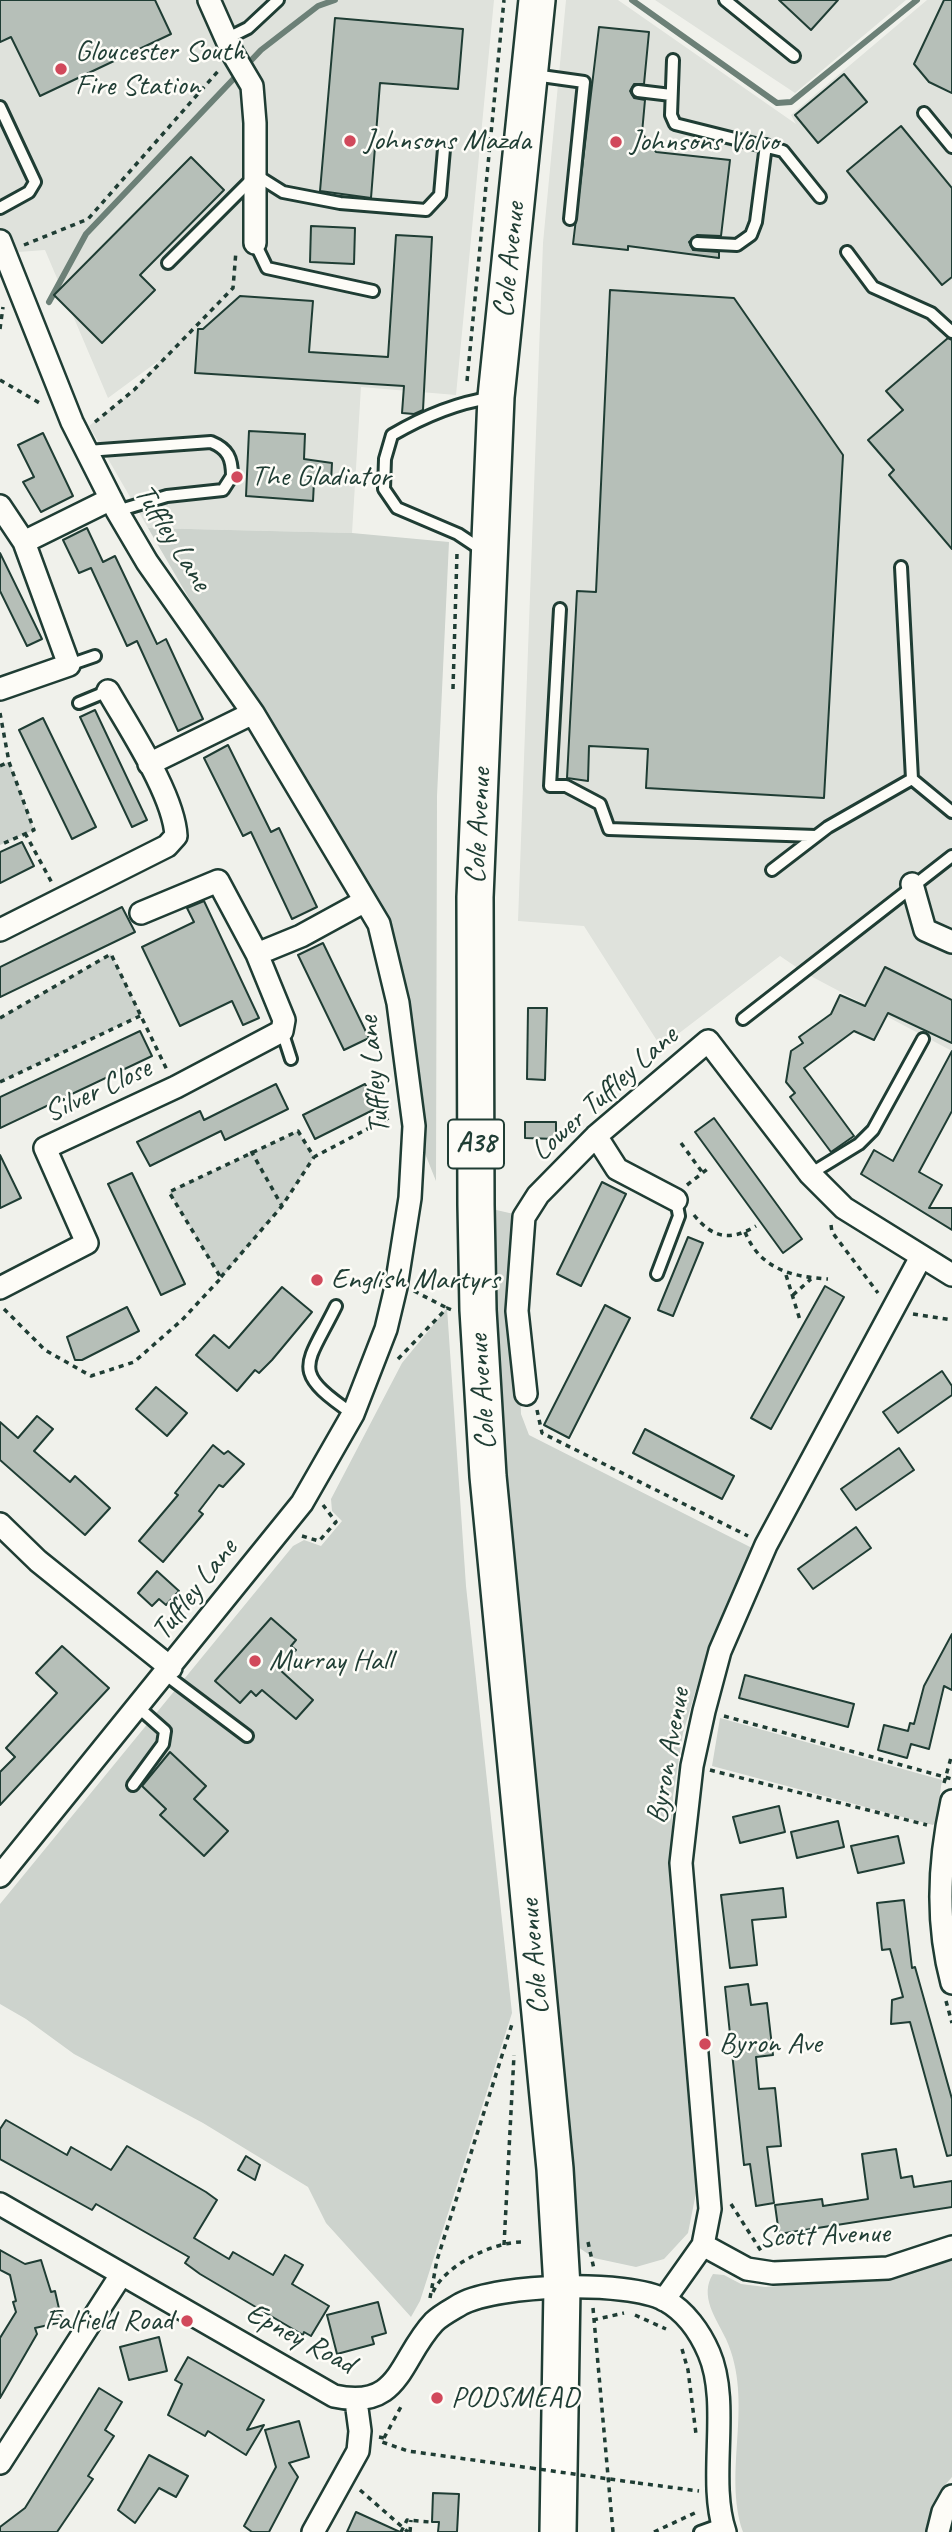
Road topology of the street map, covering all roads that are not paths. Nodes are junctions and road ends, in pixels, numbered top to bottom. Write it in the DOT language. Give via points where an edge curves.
graph roads {
  1 [pos="209,0"];
  2 [pos="278,0"];
  3 [pos="537,0"];
  4 [pos="725,0"];
  5 [pos="229,47"];
  6 [pos="794,56"];
  7 [pos="673,60"];
  8 [pos="528,74"];
  9 [pos="584,82"];
  10 [pos="597,85"];
  11 [pos="638,91"];
  12 [pos="671,95"];
  13 [pos="0,107"];
  14 [pos="924,113"];
  15 [pos="766,145"];
  16 [pos="952,146"];
  17 [pos="444,149"];
  18 [pos="256,175"];
  19 [pos="820,197"];
  20 [pos="0,208"];
  21 [pos="570,219"];
  22 [pos="697,243"];
  23 [pos="246,245"];
  24 [pos="3,247"];
  25 [pos="848,252"];
  26 [pos="168,263"];
  27 [pos="373,290"];
  28 [pos="952,332"];
  29 [pos="496,397"];
  30 [pos="80,436"];
  31 [pos="114,505"];
  32 [pos="0,506"];
  33 [pos="24,542"];
  34 [pos="492,556"];
  35 [pos="901,567"];
  36 [pos="560,609"];
  37 [pos="94,656"];
  38 [pos="69,665"];
  39 [pos="0,689"];
  40 [pos="108,691"];
  41 [pos="79,703"];
  42 [pos="253,713"];
  43 [pos="149,765"];
  44 [pos="912,779"];
  45 [pos="952,812"];
  46 [pos="816,836"];
  47 [pos="952,856"];
  48 [pos="772,870"];
  49 [pos="912,884"];
  50 [pos="365,901"];
  51 [pos="141,913"];
  52 [pos="0,930"];
  53 [pos="952,942"];
  54 [pos="257,954"];
  55 [pos="743,1018"];
  56 [pos="282,1031"];
  57 [pos="923,1039"];
  58 [pos="291,1059"];
  59 [pos="596,1136"];
  60 [pos="810,1174"];
  61 [pos="683,1200"];
  62 [pos="921,1257"];
  63 [pos="657,1274"];
  64 [pos="952,1275"];
  65 [pos="0,1288"];
  66 [pos="336,1306"];
  67 [pos="526,1394"];
  68 [pos="352,1414"];
  69 [pos="3,1532"];
  70 [pos="168,1671"];
  71 [pos="139,1707"];
  72 [pos="247,1736"];
  73 [pos="133,1785"];
  74 [pos="952,1801"];
  75 [pos="0,1877"];
  76 [pos="952,1983"];
  77 [pos="0,2204"];
  78 [pos="703,2245"];
  79 [pos="952,2247"];
  80 [pos="121,2274"];
  81 [pos="578,2288"];
  82 [pos="664,2300"];
  83 [pos="356,2401"];
  84 [pos="0,2463"];
  85 [pos="952,2496"];
  86 [pos="724,2528"];
  87 [pos="313,2532"];
  88 [pos="558,2532"];
  89 [pos="700,2532"];
  90 [pos="938,2532"];
  1 -- 5 [label="street"];
  2 -- 5 [label="lane"];
  3 -- 8 [label="highway, Cole Avenue / A38"];
  4 -- 6 [label="lane"];
  5 -- 18 [label="street" via="252,86"];
  7 -- 12 [label="lane"];
  8 -- 9 [label="lane"];
  8 -- 29 [label="highway, Cole Avenue / A38"];
  9 -- 10 [label="lane"];
  9 -- 21 [label="lane"];
  11 -- 12 [label="lane"];
  12 -- 15 [label="lane" via="675,124"];
  13 -- 20 [label="lane" via="34,183 29,192"];
  14 -- 16 [label="lane"];
  15 -- 19 [label="lane" via="783,151"];
  15 -- 22 [label="lane" via="751,235 737,245"];
  17 -- 18 [label="lane" via="439,195 426,209 340,203 283,192"];
  18 -- 23 [label="street"];
  18 -- 26 [label="lane"];
  23 -- 27 [label="lane" via="267,268"];
  24 -- 30 [label="street, Tuffley Lane"];
  25 -- 28 [label="lane" via="873,287 931,313"];
  29 -- 34 [label="highway, Cole Avenue / A38"];
  29 -- 34 [label="lane" via="466,402 416,421 392,436 384,489 397,508 458,534"];
  30 -- 31 [label="street, Tuffley Lane"];
  30 -- 31 [label="lane" via="211,442 229,454 232,476 223,490"];
  31 -- 33 [label="street"];
  31 -- 42 [label="street, Tuffley Lane" via="147,562"];
  32 -- 33 [label="street"];
  33 -- 38 [label="street"];
  34 -- 81 [label="highway, Cole Avenue / A38" via="475,897 478,1310 488,1476 555,2169"];
  35 -- 44 [label="lane"];
  36 -- 46 [label="lane" via="550,786 566,786 600,804 609,829"];
  37 -- 38 [label="lane"];
  38 -- 39 [label="street"];
  40 -- 41 [label="lane"];
  40 -- 43 [label="street"];
  42 -- 43 [label="street"];
  42 -- 50 [label="street, Tuffley Lane"];
  43 -- 52 [label="street" via="175,823 176,836 167,846"];
  44 -- 45 [label="lane"];
  44 -- 46 [label="lane"];
  46 -- 48 [label="lane"];
  47 -- 49 [label="lane"];
  49 -- 53 [label="street" via="925,930"];
  49 -- 55 [label="lane"];
  50 -- 54 [label="street"];
  50 -- 68 [label="street, Tuffley Lane" via="379,924 398,1003 414,1135 406,1242 386,1329"];
  51 -- 54 [label="street" via="218,881"];
  54 -- 56 [label="street" via="284,1020"];
  56 -- 58 [label="lane"];
  56 -- 65 [label="street, Silver Close" via="45,1148 87,1243"];
  57 -- 60 [label="lane" via="873,1130"];
  59 -- 60 [label="street, Lower Tuffley Lane" via="708,1041"];
  59 -- 61 [label="street" via="617,1169"];
  59 -- 67 [label="street, Lower Tuffley Lane" via="538,1195 524,1217 517,1311"];
  60 -- 62 [label="street" via="844,1208"];
  61 -- 63 [label="lane"];
  62 -- 64 [label="street"];
  62 -- 78 [label="street, Byron Avenue" via="766,1545 720,1651 704,1711 692,1766 681,1863 710,2209"];
  66 -- 68 [label="lane" via="308,1359 308,1371 317,1388"];
  68 -- 70 [label="street, Tuffley Lane" via="306,1497"];
  69 -- 70 [label="street"];
  70 -- 71 [label="street, Tuffley Lane"];
  70 -- 72 [label="lane"];
  71 -- 73 [label="lane" via="165,1731 163,1744"];
  71 -- 75 [label="street, Tuffley Lane"];
  74 -- 76 [label="street" via="941,1889 945,1958"];
  77 -- 80 [label="street, Epney Road"];
  78 -- 79 [label="street, Scott Avenue" via="747,2269 773,2273 888,2268"];
  78 -- 82 [label="street, Byron Avenue"];
  80 -- 83 [label="street, Epney Road" via="334,2396"];
  80 -- 84 [label="street"];
  81 -- 82 [label="street, Epney Road" via="628,2289"];
  81 -- 83 [label="street, Epney Road" via="500,2293 463,2303 434,2322 401,2376 379,2395"];
  81 -- 88 [label="highway, Cole Avenue / A38"];
  82 -- 86 [label="street" via="687,2318 710,2355"];
  83 -- 87 [label="street" via="358,2451"];
  85 -- 90 [label="street"];
  86 -- 89 [label="lane"];
}
